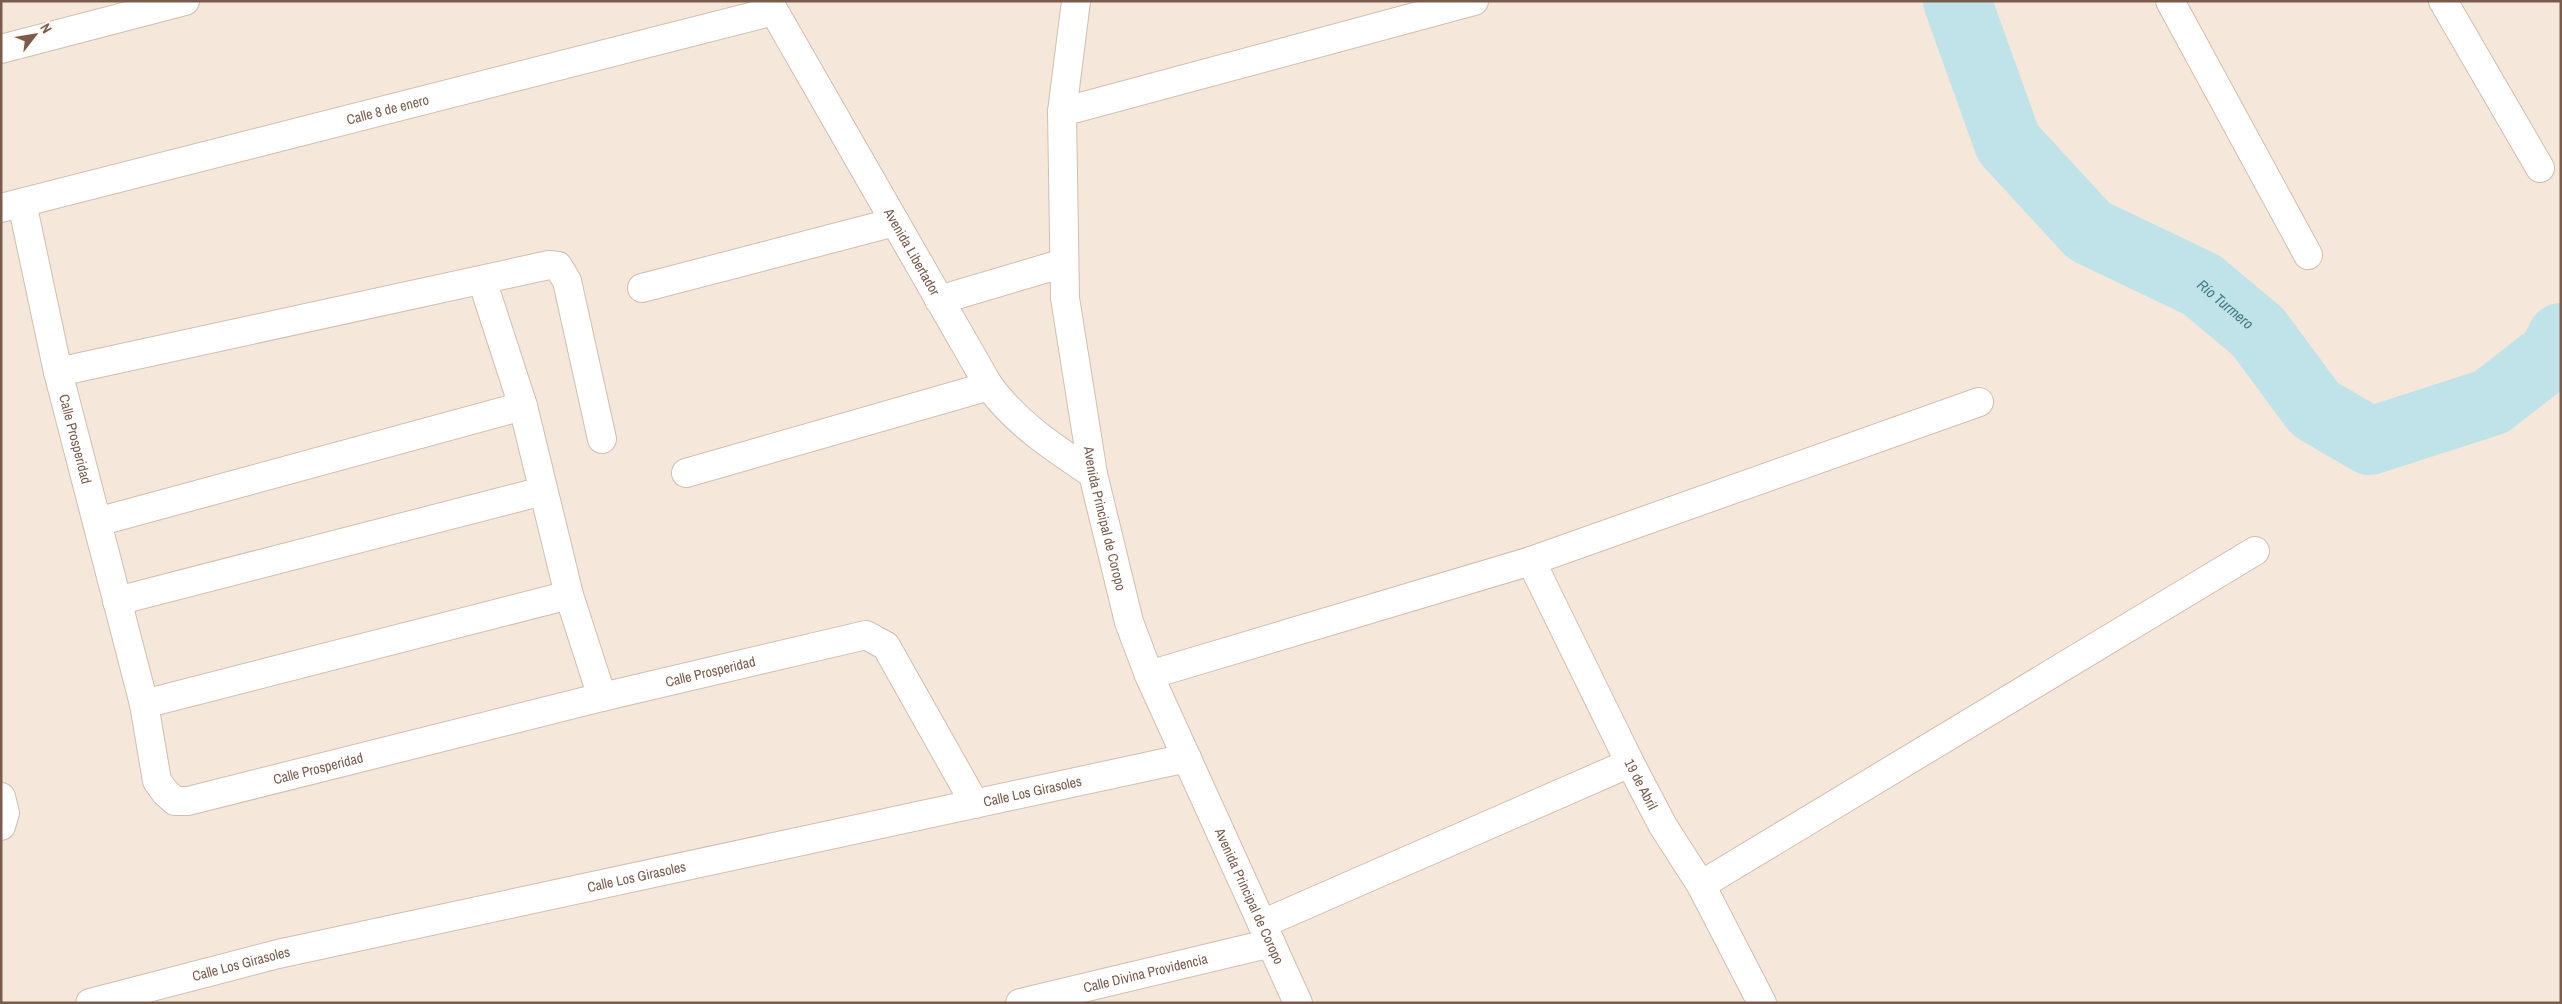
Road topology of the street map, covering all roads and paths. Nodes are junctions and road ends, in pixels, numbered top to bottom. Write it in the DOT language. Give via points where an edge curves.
graph roads {
  1 [pos="185,1"];
  2 [pos="1076,1"];
  3 [pos="1474,1"];
  4 [pos="2170,1"];
  5 [pos="2443,1"];
  6 [pos="769,6"];
  7 [pos="1,49"];
  8 [pos="1062,112"];
  9 [pos="2540,168"];
  10 [pos="12,205"];
  11 [pos="895,222"];
  12 [pos="2308,255"];
  13 [pos="1064,263"];
  14 [pos="482,280"];
  15 [pos="642,288"];
  16 [pos="939,300"];
  17 [pos="58,372"];
  18 [pos="989,386"];
  19 [pos="1979,402"];
  20 [pos="523,406"];
  21 [pos="602,439"];
  22 [pos="686,473"];
  23 [pos="1093,474"];
  24 [pos="543,491"];
  25 [pos="97,522"];
  26 [pos="2255,551"];
  27 [pos="1530,561"];
  28 [pos="569,595"];
  29 [pos="117,601"];
  30 [pos="1149,676"];
  31 [pos="602,697"];
  32 [pos="144,704"];
  33 [pos="1187,758"];
  34 [pos="1630,763"];
  35 [pos="1,797"];
  36 [pos="975,804"];
  37 [pos="1,826"];
  38 [pos="1701,885"];
  39 [pos="1266,933"];
  40 [pos="90,1003"];
  41 [pos="1020,1003"];
  42 [pos="1298,1003"];
  43 [pos="1762,1003"];
  1 -- 7 [label="street"];
  2 -- 8 [label="street, Avenida Principal de Coropo"];
  3 -- 8 [label="street"];
  4 -- 12 [label="street"];
  5 -- 9 [label="street"];
  6 -- 10 [label="street, Calle 8 de enero"];
  6 -- 11 [label="street, Avenida Libertador"];
  8 -- 13 [label="street, Avenida Principal de Coropo"];
  10 -- 17 [label="street, Calle Prosperidad"];
  11 -- 15 [label="street"];
  11 -- 16 [label="street, Avenida Libertador"];
  13 -- 16 [label="street"];
  13 -- 23 [label="street, Avenida Principal de Coropo" via="1065,298"];
  14 -- 17 [label="street"];
  14 -- 20 [label="street"];
  14 -- 21 [label="street" via="549,265 558,266 564,273"];
  16 -- 18 [label="street, Avenida Libertador"];
  17 -- 25 [label="street, Calle Prosperidad"];
  18 -- 22 [label="street"];
  18 -- 23 [label="street, Avenida Libertador" via="1004,406 1035,435"];
  19 -- 27 [label="street"];
  20 -- 24 [label="street"];
  20 -- 25 [label="street"];
  23 -- 30 [label="street, Avenida Principal de Coropo" via="1129,622"];
  24 -- 28 [label="street"];
  24 -- 29 [label="street"];
  25 -- 29 [label="street, Calle Prosperidad"];
  26 -- 38 [label="street"];
  27 -- 30 [label="street"];
  27 -- 34 [label="street, 19 de Abril"];
  28 -- 31 [label="street"];
  28 -- 32 [label="street"];
  29 -- 32 [label="street, Calle Prosperidad"];
  30 -- 33 [label="street, Avenida Principal de Coropo"];
  31 -- 32 [label="street, Calle Prosperidad" via="188,801 175,801 157,780"];
  31 -- 36 [label="street, Calle Prosperidad" via="866,635 886,646"];
  33 -- 36 [label="street, Calle Los Girasoles"];
  33 -- 39 [label="street, Avenida Principal de Coropo"];
  34 -- 38 [label="street, 19 de Abril"];
  34 -- 39 [label="street, Calle Divina Providencia"];
  35 -- 37 [label="street" via="5,813"];
  36 -- 40 [label="street, Calle Los Girasoles" via="278,954"];
  38 -- 43 [label="street, 19 de Abril"];
  39 -- 41 [label="street, Calle Divina Providencia"];
  39 -- 42 [label="street, Avenida Principal de Coropo"];
}
